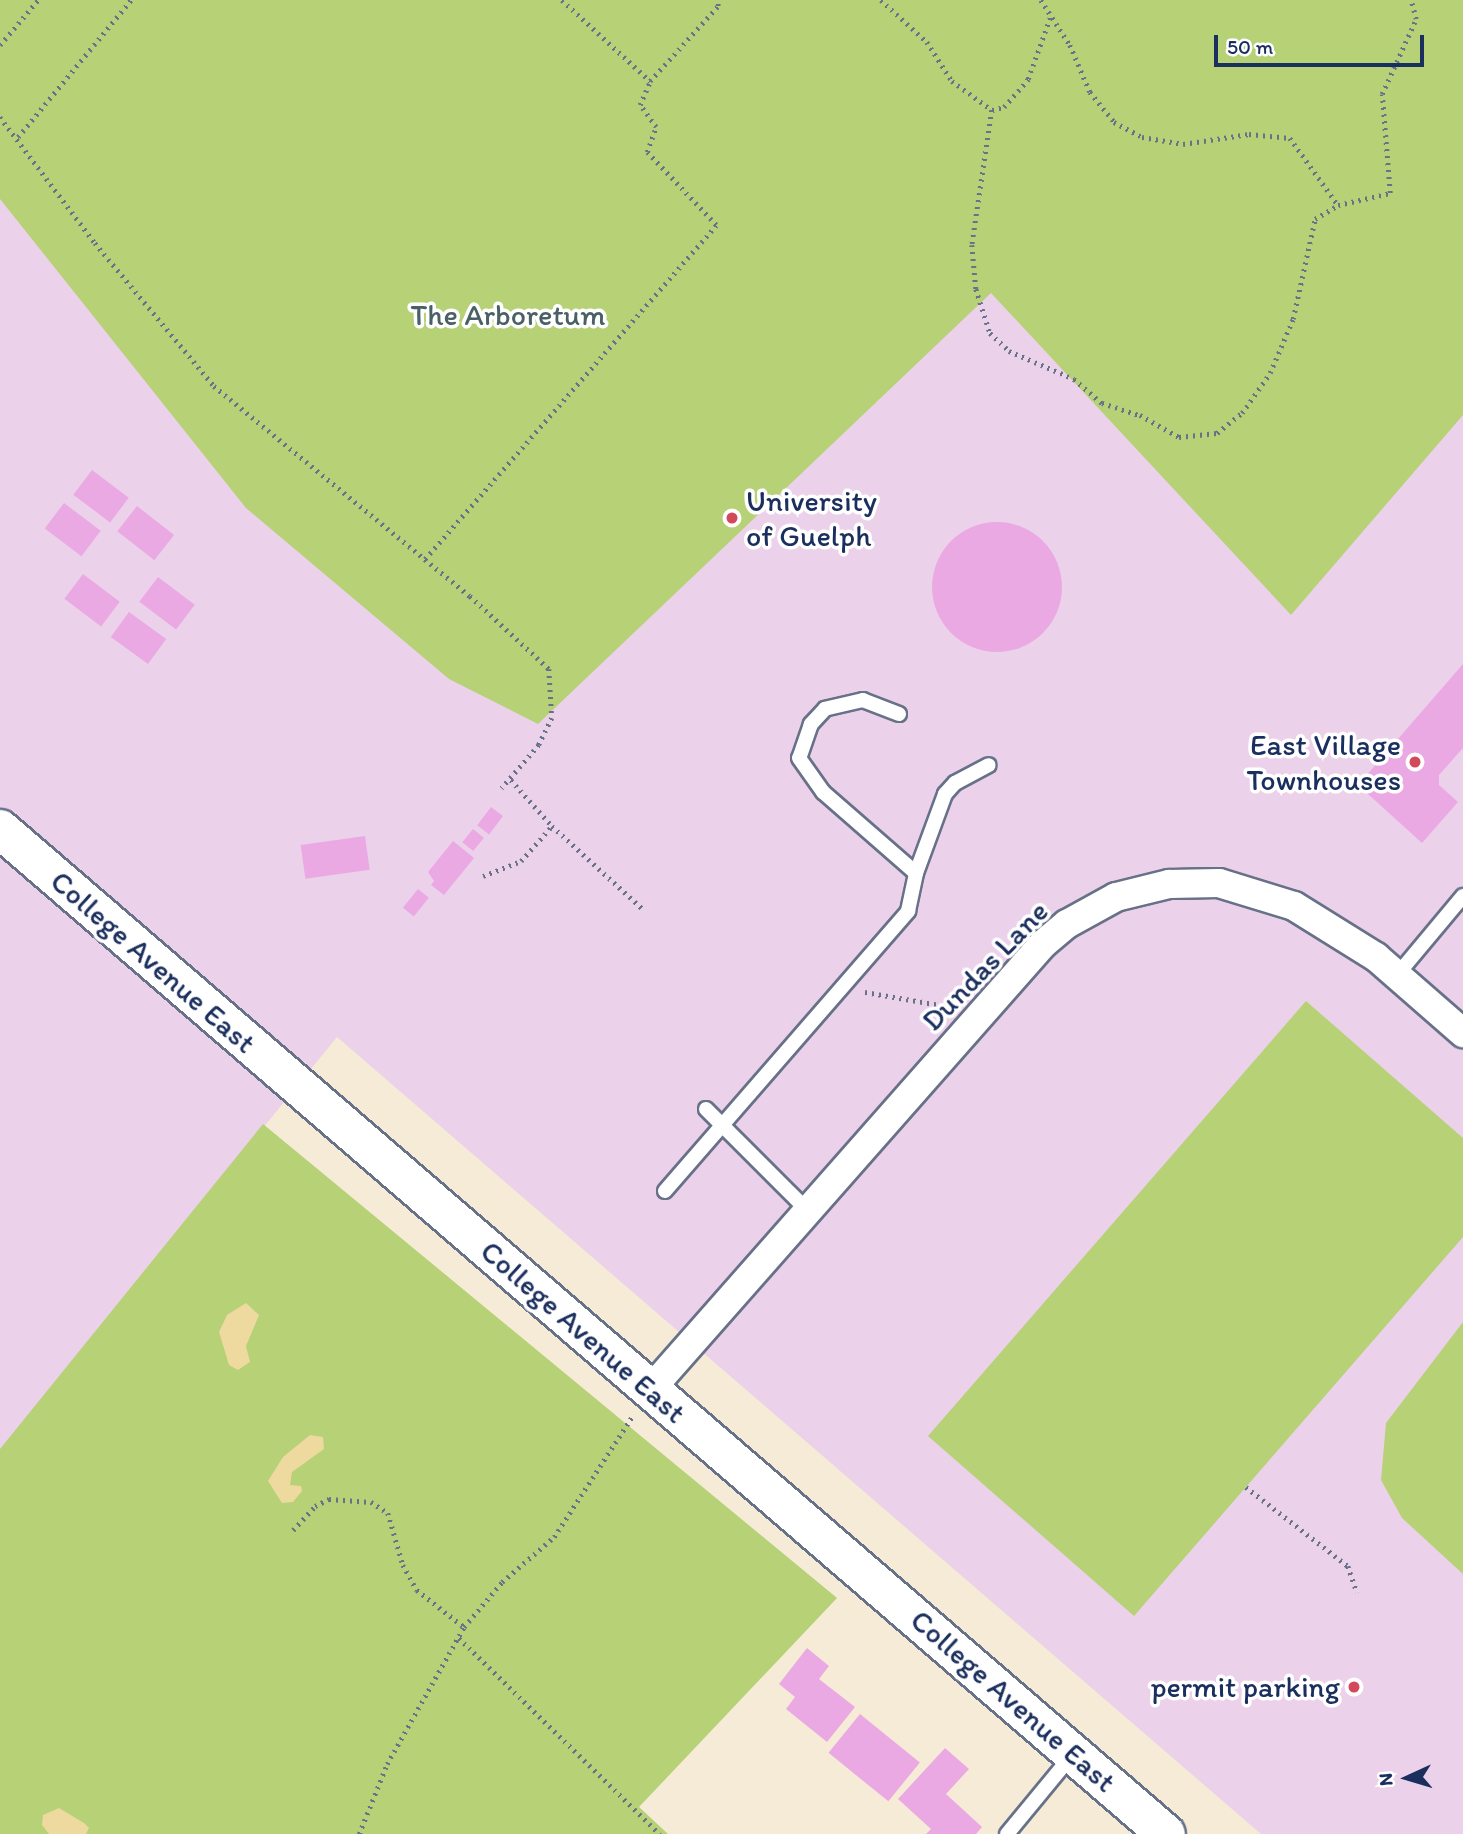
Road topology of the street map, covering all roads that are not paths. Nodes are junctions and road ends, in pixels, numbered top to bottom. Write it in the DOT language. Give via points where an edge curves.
graph roads {
  1 [pos="899,714"];
  2 [pos="989,765"];
  3 [pos="0,829"];
  4 [pos="916,873"];
  5 [pos="1463,896"];
  6 [pos="1397,975"];
  7 [pos="1463,1033"];
  8 [pos="706,1109"];
  9 [pos="721,1124"];
  10 [pos="665,1191"];
  11 [pos="808,1211"];
  12 [pos="650,1390"];
  13 [pos="1074,1753"];
  14 [pos="1007,1834"];
  15 [pos="1166,1834"];
  1 -- 4 [label="lane" via="863,700 825,709 811,724 799,758 823,793"];
  2 -- 4 [label="lane" via="955,783 946,794"];
  3 -- 12 [label="street, College Avenue East"];
  4 -- 9 [label="lane" via="908,911"];
  5 -- 6 [label="lane"];
  6 -- 7 [label="street, Dundas Lane"];
  6 -- 11 [label="street, Dundas Lane" via="1314,917 1255,893 1194,882 1116,897 1067,924 1043,944"];
  8 -- 9 [label="lane"];
  9 -- 10 [label="lane"];
  9 -- 11 [label="lane"];
  11 -- 12 [label="street, Dundas Lane"];
  12 -- 13 [label="street, College Avenue East"];
  13 -- 14 [label="lane"];
  13 -- 15 [label="street, College Avenue East"];
}
